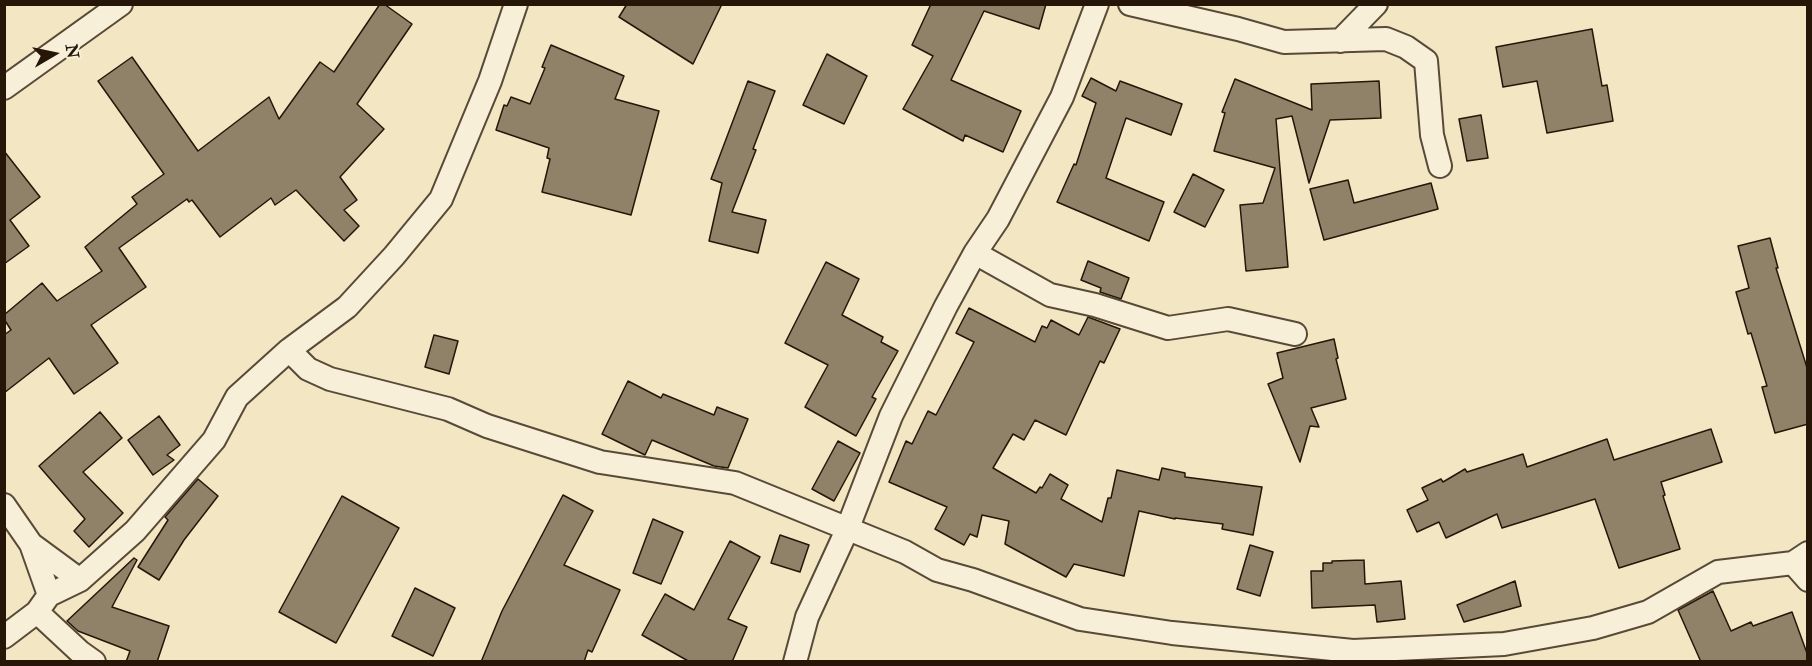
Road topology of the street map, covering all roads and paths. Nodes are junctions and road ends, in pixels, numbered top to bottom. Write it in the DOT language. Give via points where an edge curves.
graph roads {
  1 [pos="122,4"];
  2 [pos="516,4"];
  3 [pos="1097,4"];
  4 [pos="1130,4"];
  5 [pos="1376,4"];
  6 [pos="1340,41"];
  7 [pos="4,88"];
  8 [pos="1440,166"];
  9 [pos="975,253"];
  10 [pos="1295,334"];
  11 [pos="289,350"];
  12 [pos="4,505"];
  13 [pos="848,530"];
  14 [pos="31,544"];
  15 [pos="1803,566"];
  16 [pos="80,580"];
  17 [pos="43,603"];
  18 [pos="4,637"];
  19 [pos="94,662"];
  20 [pos="795,662"];
  1 -- 7 [label="street"];
  2 -- 11 [label="street" via="490,81 441,199 347,307"];
  3 -- 9 [label="street" via="1062,97 998,219"];
  4 -- 6 [label="street" via="1284,42"];
  5 -- 6 [label="street"];
  6 -- 8 [label="street" via="1386,39 1426,61 1432,135"];
  9 -- 10 [label="street" via="1050,295 1168,328 1228,319"];
  9 -- 13 [label="street" via="891,416"];
  11 -- 13 [label="street" via="308,369 330,379 448,409 600,462 735,483"];
  11 -- 16 [label="street" via="237,397 214,440 135,531"];
  12 -- 14 [label="street"];
  13 -- 15 [label="street" via="905,552 937,570 1080,619 1172,633 1353,651 1504,644 1593,628 1648,612 1718,572"];
  13 -- 20 [label="street" via="807,617"];
  14 -- 16 [label="street"];
  14 -- 17 [label="street"];
  16 -- 17 [label="street"];
  17 -- 18 [label="street"];
  17 -- 19 [label="street" via="80,652"];
}
